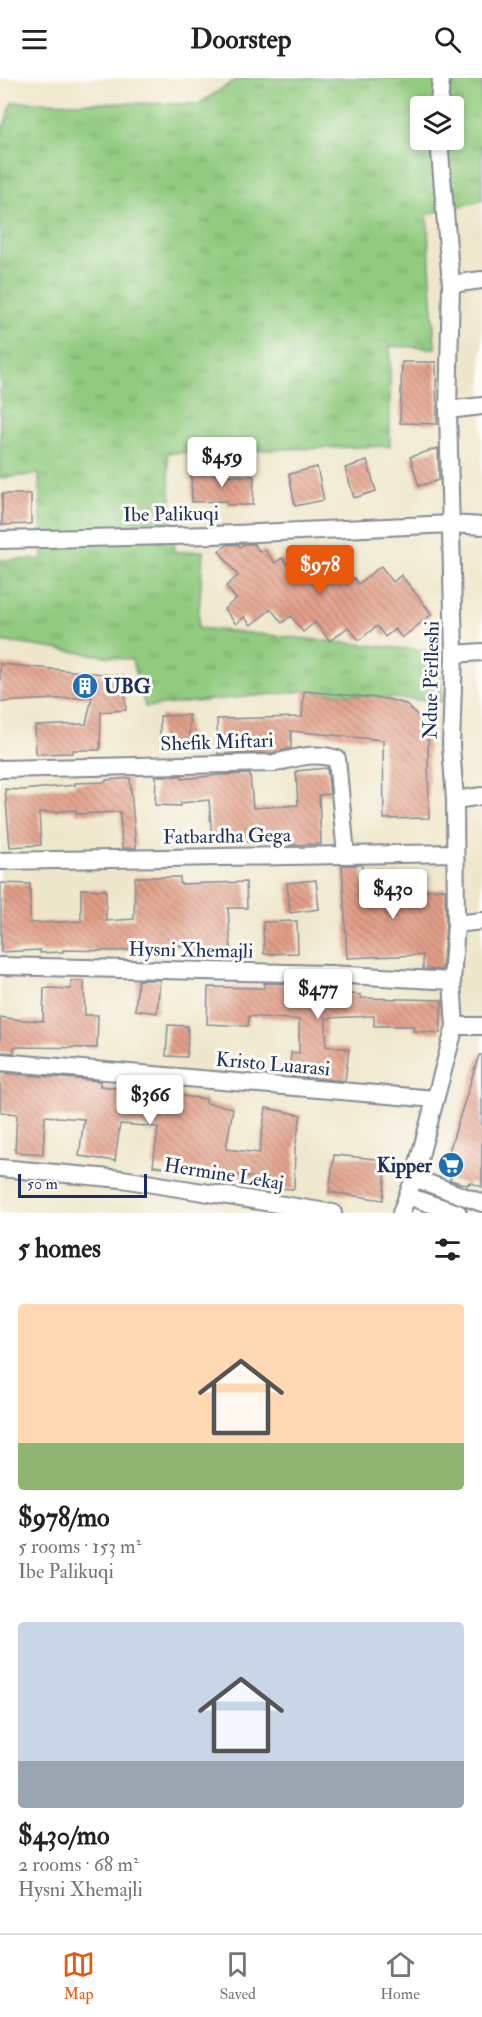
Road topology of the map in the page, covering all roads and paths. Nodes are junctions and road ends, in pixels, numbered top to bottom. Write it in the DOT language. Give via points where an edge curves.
graph roads {
  1 [pos="441,78"];
  2 [pos="440,96"];
  3 [pos="440,150"];
  4 [pos="482,280"];
  5 [pos="451,284"];
  6 [pos="482,406"];
  7 [pos="448,410"];
  8 [pos="451,524"];
  9 [pos="482,526"];
  10 [pos="0,540"];
  11 [pos="482,652"];
  12 [pos="454,654"];
  13 [pos="0,770"];
  14 [pos="482,796"];
  15 [pos="455,800"];
  16 [pos="454,853"];
  17 [pos="346,855"];
  18 [pos="0,861"];
  19 [pos="482,921"];
  20 [pos="456,924"];
  21 [pos="0,966"];
  22 [pos="452,981"];
  23 [pos="455,1026"];
  24 [pos="482,1026"];
  25 [pos="0,1062"];
  26 [pos="435,1099"];
  27 [pos="0,1168"];
  28 [pos="414,1178"];
  29 [pos="407,1196"];
  30 [pos="482,1203"];
  31 [pos="333,1213"];
  32 [pos="401,1213"];
  33 [pos="458,1213"];
  1 -- 2 [label="street"];
  3 -- 5 [label="street, Ndue Përlleshi"];
  4 -- 5 [label="street"];
  5 -- 7 [label="street, Ndue Përlleshi"];
  6 -- 7 [label="street"];
  7 -- 8 [label="street, Ndue Përlleshi"];
  8 -- 9 [label="street, Ibe Palikuqi"];
  8 -- 10 [label="street, Ibe Palikuqi"];
  8 -- 12 [label="street, Ndue Përlleshi"];
  11 -- 12 [label="street"];
  12 -- 15 [label="street, Ndue Përlleshi"];
  13 -- 17 [label="street, Shefik Miftari" via="275,763 310,754 325,755 337,759"];
  14 -- 15 [label="street"];
  15 -- 16 [label="street, Ndue Përlleshi"];
  16 -- 17 [label="street, Fatbardha Gega"];
  16 -- 20 [label="street, Ndue Përlleshi"];
  17 -- 18 [label="street, Fatbardha Gega"];
  19 -- 20 [label="street"];
  20 -- 22 [label="street, Ndue Përlleshi"];
  21 -- 22 [label="street, Hysni Xhemajli"];
  22 -- 23 [label="street, Ndue Përlleshi"];
  23 -- 24 [label="street"];
  23 -- 26 [label="street, Ndue Përlleshi"];
  25 -- 26 [label="street, Kristo Luarasi"];
  26 -- 28 [label="street, Ndue Përlleshi"];
  27 -- 31 [label="street, Hermine Lekaj" via="122,1179"];
  28 -- 29 [label="street, Ndue Përlleshi"];
  28 -- 30 [label="street"];
  29 -- 32 [label="street, Ndue Përlleshi"];
  29 -- 33 [label="street"];
}
